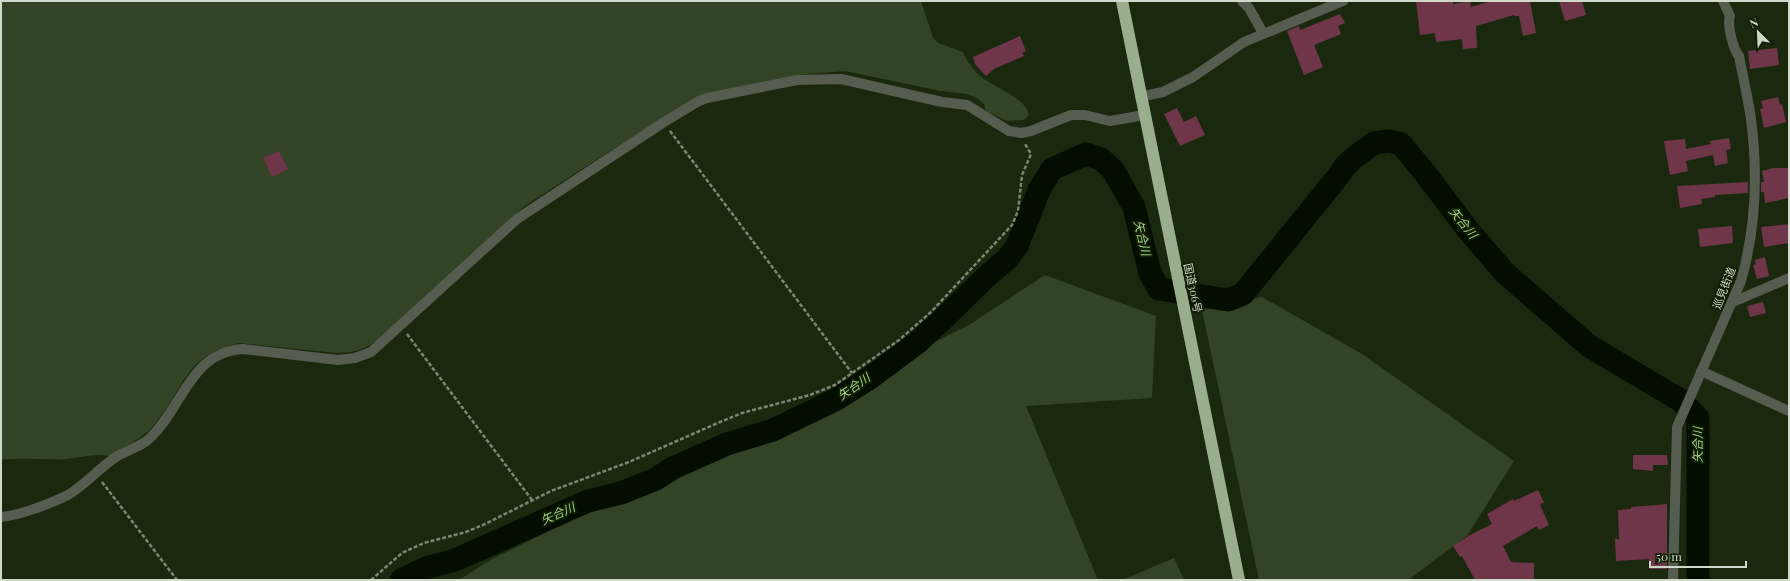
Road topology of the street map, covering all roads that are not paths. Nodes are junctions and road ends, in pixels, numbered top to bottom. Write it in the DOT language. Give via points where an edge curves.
graph roads {
  1 [pos="1122,1"];
  2 [pos="1242,1"];
  3 [pos="1343,1"];
  4 [pos="1723,1"];
  5 [pos="1263,33"];
  6 [pos="1140,97"];
  7 [pos="1144,115"];
  8 [pos="1789,278"];
  9 [pos="1734,302"];
  10 [pos="1701,371"];
  11 [pos="1789,411"];
  12 [pos="1,517"];
  13 [pos="1239,580"];
  14 [pos="1673,580"];
  1 -- 6 [label="highway, 国道306号"];
  2 -- 5 [label="street"];
  3 -- 5 [label="street"];
  4 -- 9 [label="street, 巡見街道" via="1730,16 1728,21 1735,51 1741,63 1751,118 1756,172 1745,266"];
  5 -- 6 [label="street" via="1244,42 1193,77 1163,92"];
  6 -- 7 [label="highway, 国道306号"];
  7 -- 12 [label="street" via="1110,121 1085,115 1071,115 1021,133 1009,131 967,105 942,102 841,79 797,80 706,98 664,122 517,219 371,352 346,360 243,349 222,353 207,362 194,375 166,419 149,439 124,452 68,494"];
  7 -- 13 [label="highway, 国道306号"];
  8 -- 9 [label="street"];
  9 -- 10 [label="street, 巡見街道"];
  10 -- 11 [label="street"];
  10 -- 14 [label="street, 巡見街道" via="1677,428"];
}
